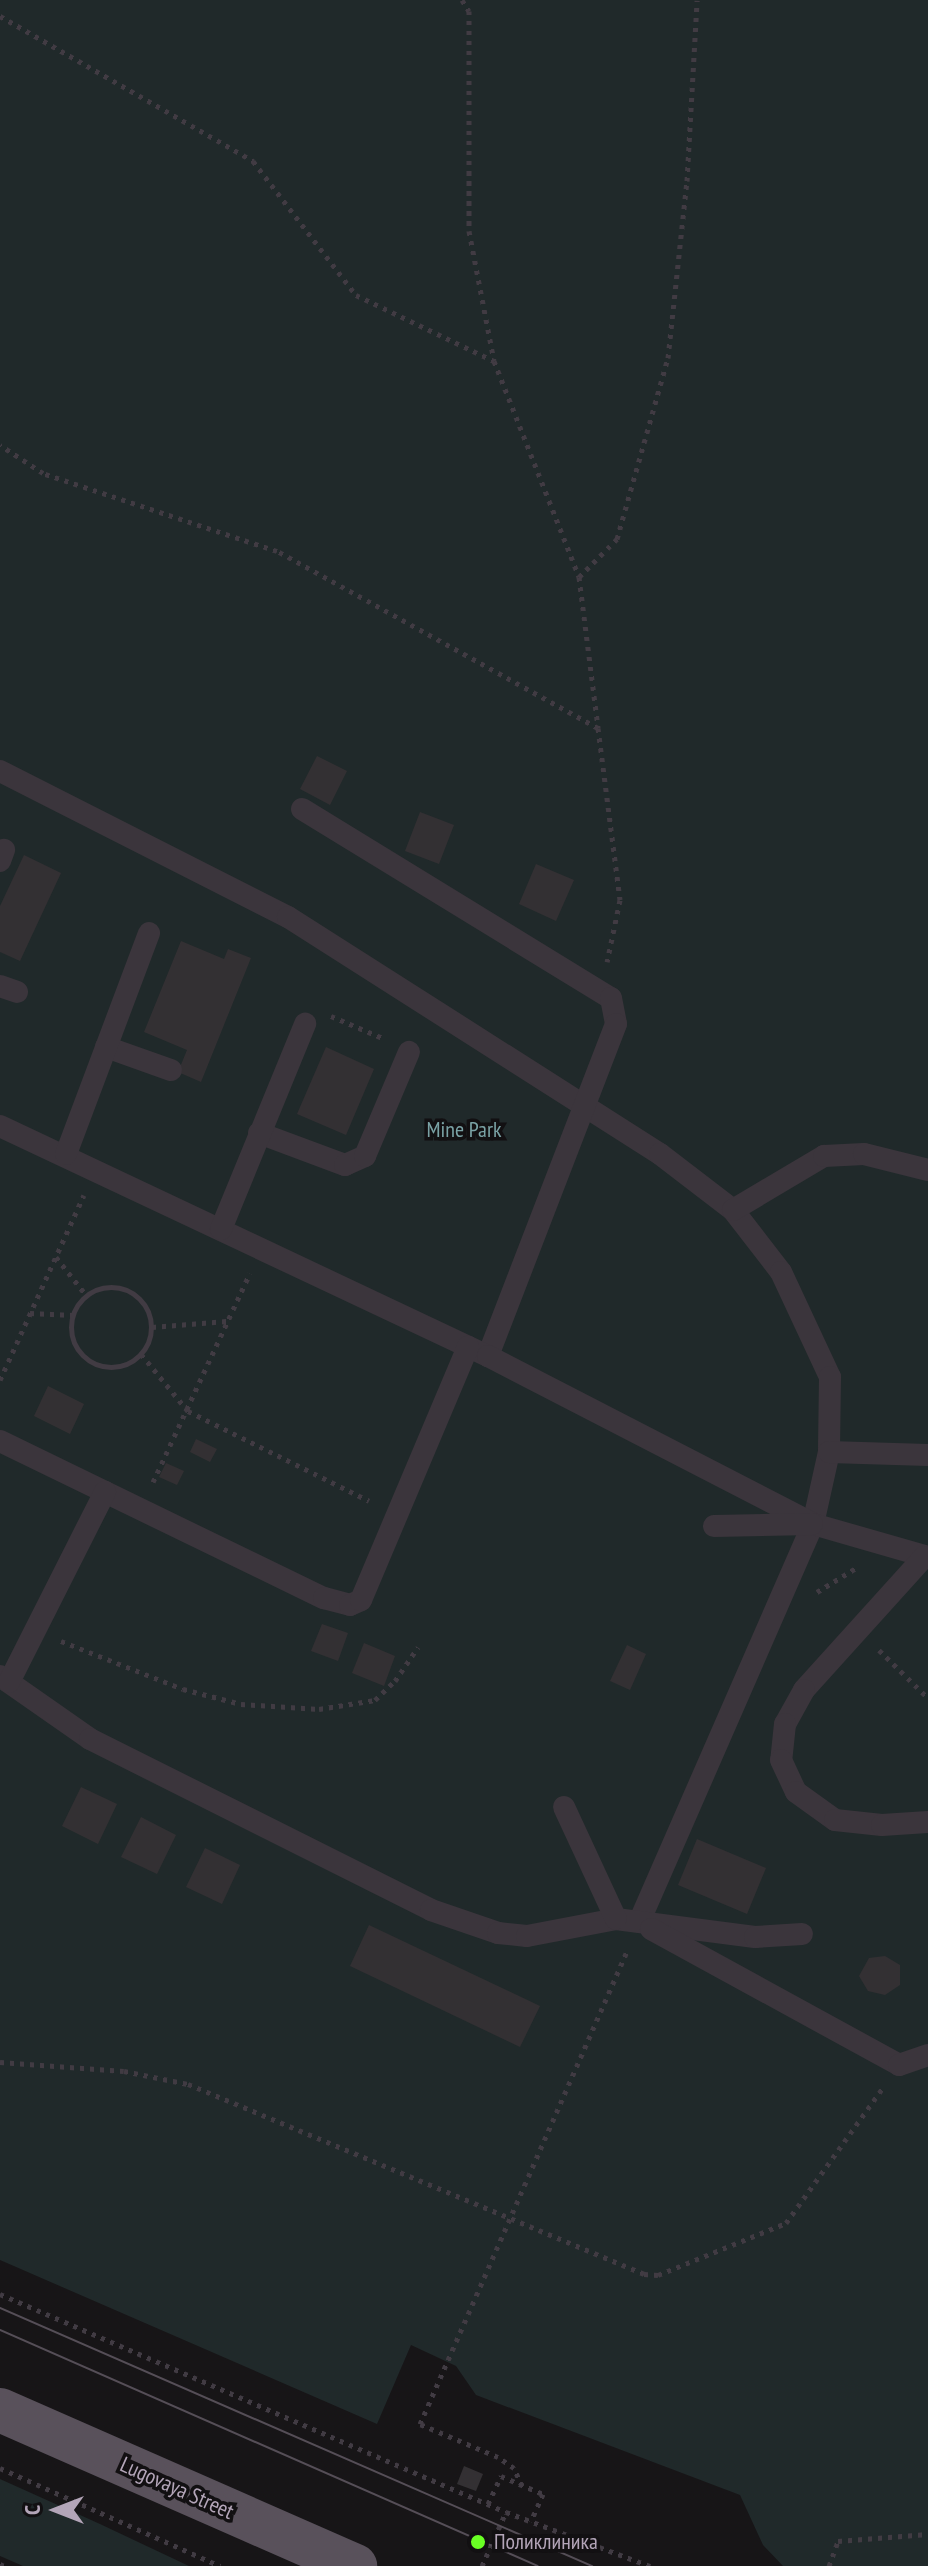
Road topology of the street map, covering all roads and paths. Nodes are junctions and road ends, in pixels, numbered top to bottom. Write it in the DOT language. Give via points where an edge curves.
graph roads {
  1 [pos="462,0"];
  2 [pos="697,0"];
  3 [pos="0,16"];
  4 [pos="494,361"];
  5 [pos="0,445"];
  6 [pos="579,577"];
  7 [pos="598,728"];
  8 [pos="0,771"];
  9 [pos="302,809"];
  10 [pos="149,933"];
  11 [pos="600,990"];
  12 [pos="305,1024"];
  13 [pos="106,1047"];
  14 [pos="409,1052"];
  15 [pos="171,1070"];
  16 [pos="584,1108"];
  17 [pos="0,1126"];
  18 [pos="259,1133"];
  19 [pos="66,1154"];
  20 [pos="96,1167"];
  21 [pos="928,1170"];
  22 [pos="733,1210"];
  23 [pos="221,1229"];
  24 [pos="261,1248"];
  25 [pos="56,1257"];
  26 [pos="86,1295"];
  27 [pos="30,1313"];
  28 [pos="73,1315"];
  29 [pos="228,1321"];
  30 [pos="152,1327"];
  31 [pos="478,1351"];
  32 [pos="141,1354"];
  33 [pos="0,1380"];
  34 [pos="188,1411"];
  35 [pos="0,1441"];
  36 [pos="829,1452"];
  37 [pos="928,1455"];
  38 [pos="105,1492"];
  39 [pos="369,1501"];
  40 [pos="140,1508"];
  41 [pos="813,1524"];
  42 [pos="714,1526"];
  43 [pos="893,1551"];
  44 [pos="926,1557"];
  45 [pos="813,1595"];
  46 [pos="855,1627"];
  47 [pos="35,1629"];
  48 [pos="418,1647"];
  49 [pos="4,1679"];
  50 [pos="928,1698"];
  51 [pos="564,1807"];
  52 [pos="928,1822"];
  53 [pos="616,1919"];
  54 [pos="639,1922"];
  55 [pos="802,1934"];
  56 [pos="0,2062"];
  57 [pos="918,2064"];
  58 [pos="510,2219"];
  59 [pos="0,2294"];
  60 [pos="0,2410"];
  61 [pos="0,2468"];
  62 [pos="522,2486"];
  63 [pos="488,2504"];
  64 [pos="506,2512"];
  65 [pos="531,2521"];
  66 [pos="928,2534"];
  67 [pos="220,2566"];
  68 [pos="355,2566"];
  69 [pos="482,2566"];
  70 [pos="650,2566"];
  71 [pos="829,2566"];
  1 -- 4 [label="path" via="469,11 469,231"];
  2 -- 6 [label="path" via="687,181 668,358 617,539"];
  3 -- 4 [label="path" via="253,161 356,295"];
  4 -- 6 [label="path"];
  5 -- 7 [label="path" via="43,473 277,551"];
  6 -- 7 [label="path"];
  7 -- 11 [label="path" via="620,900"];
  8 -- 16 [label="lane" via="288,917"];
  9 -- 11 [label="lane"];
  10 -- 13 [label="lane"];
  11 -- 16 [label="lane" via="611,998 616,1024"];
  12 -- 14 [label="path" via="320,1016 339,1018"];
  12 -- 18 [label="lane"];
  13 -- 15 [label="lane"];
  13 -- 19 [label="lane"];
  14 -- 18 [label="lane" via="365,1156 345,1165"];
  16 -- 22 [label="lane" via="660,1154"];
  16 -- 31 [label="lane"];
  17 -- 19 [label="lane"];
  18 -- 23 [label="lane"];
  19 -- 20 [label="lane"];
  20 -- 23 [label="lane"];
  20 -- 25 [label="path"];
  21 -- 22 [label="lane" via="864,1154 824,1156"];
  22 -- 36 [label="lane" via="781,1272 830,1377"];
  23 -- 24 [label="lane"];
  24 -- 29 [label="path"];
  24 -- 31 [label="lane"];
  25 -- 26 [label="path"];
  25 -- 27 [label="path"];
  26 -- 28 [label="path"];
  26 -- 30 [label="path" via="113,1287 131,1292 146,1307"];
  27 -- 28 [label="path"];
  27 -- 33 [label="path"];
  28 -- 32 [label="path" via="71,1337 90,1362 121,1366"];
  29 -- 30 [label="path"];
  29 -- 34 [label="path"];
  30 -- 32 [label="path"];
  31 -- 40 [label="lane" via="361,1600 350,1605 324,1598"];
  31 -- 41 [label="lane"];
  32 -- 34 [label="path"];
  34 -- 39 [label="path"];
  34 -- 40 [label="path"];
  35 -- 38 [label="lane"];
  36 -- 37 [label="lane"];
  36 -- 41 [label="lane"];
  38 -- 40 [label="lane"];
  38 -- 47 [label="lane"];
  41 -- 42 [label="lane"];
  41 -- 43 [label="lane"];
  41 -- 54 [label="lane"];
  43 -- 44 [label="lane"];
  43 -- 45 [label="path"];
  44 -- 46 [label="lane"];
  46 -- 50 [label="path"];
  46 -- 52 [label="lane" via="804,1690 785,1724 781,1760 787,1781 815,1809 835,1820"];
  47 -- 48 [label="path" via="183,1689 241,1704 319,1709 375,1700"];
  47 -- 49 [label="lane"];
  49 -- 53 [label="lane" via="90,1739 431,1910 498,1933 527,1936"];
  51 -- 53 [label="lane"];
  53 -- 54 [label="lane"];
  54 -- 55 [label="lane" via="755,1937"];
  54 -- 57 [label="lane"];
  54 -- 58 [label="path"];
  56 -- 58 [label="path" via="124,2071 188,2084"];
  57 -- 58 [label="path" via="786,2223 658,2275 644,2274"];
  58 -- 62 [label="path" via="420,2424 498,2457 514,2468"];
  59 -- 63 [label="path"];
  60 -- 68 [label="main road, Lugovaya Street"];
  61 -- 67 [label="path"];
  62 -- 63 [label="path" via="501,2476"];
  62 -- 65 [label="path" via="543,2494"];
  63 -- 64 [label="path"];
  64 -- 65 [label="path"];
  64 -- 69 [label="path"];
  65 -- 70 [label="path"];
  66 -- 71 [label="path" via="838,2541"];
}
